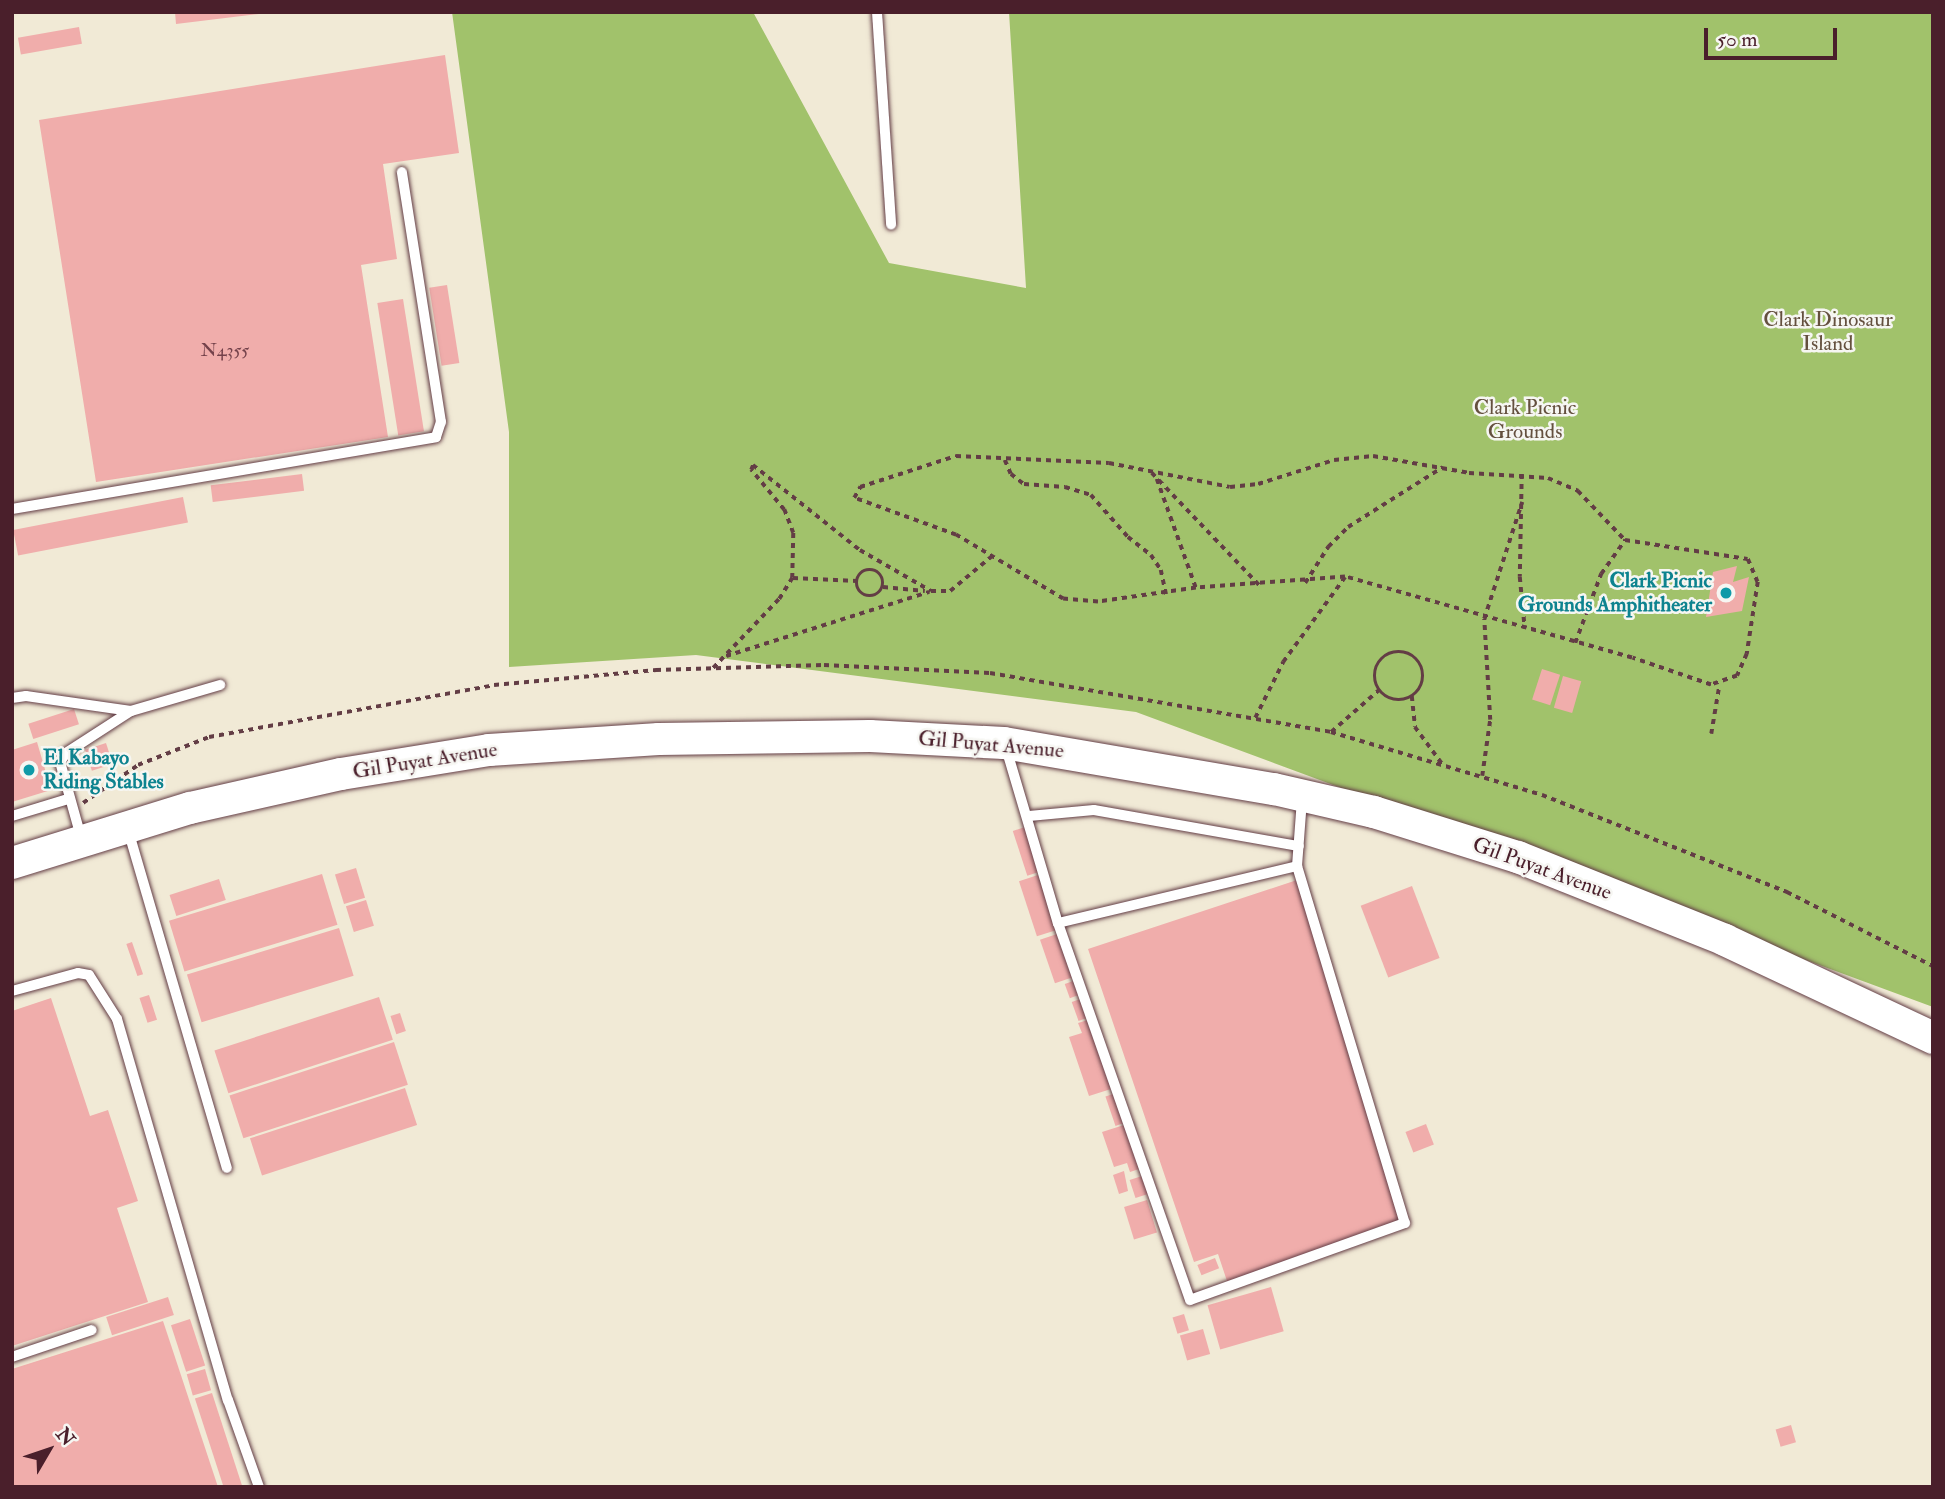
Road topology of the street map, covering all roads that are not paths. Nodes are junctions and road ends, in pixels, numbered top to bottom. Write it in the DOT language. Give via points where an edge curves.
graph roads {
  1 [pos="877,12"];
  2 [pos="402,172"];
  3 [pos="891,225"];
  4 [pos="12,509"];
  5 [pos="220,685"];
  6 [pos="12,698"];
  7 [pos="131,710"];
  8 [pos="1004,743"];
  9 [pos="1302,795"];
  10 [pos="69,804"];
  11 [pos="12,816"];
  12 [pos="1029,816"];
  13 [pos="127,826"];
  14 [pos="83,841"];
  15 [pos="1299,846"];
  16 [pos="12,863"];
  17 [pos="1297,866"];
  18 [pos="1058,923"];
  19 [pos="12,991"];
  20 [pos="1933,1038"];
  21 [pos="228,1168"];
  22 [pos="92,1330"];
  23 [pos="12,1357"];
  24 [pos="259,1487"];
  1 -- 3 [label="lane"];
  2 -- 4 [label="lane" via="441,422 436,437"];
  5 -- 7 [label="lane"];
  6 -- 7 [label="lane"];
  7 -- 10 [label="lane" via="66,753 60,762"];
  8 -- 9 [label="main road, Gil Puyat Avenue"];
  8 -- 12 [label="lane"];
  8 -- 13 [label="main road, Gil Puyat Avenue" via="870,736 659,739 489,750 341,774"];
  9 -- 15 [label="lane"];
  9 -- 20 [label="main road, Gil Puyat Avenue" via="1374,812 1518,857 1725,940"];
  10 -- 11 [label="lane"];
  10 -- 14 [label="lane"];
  12 -- 15 [label="lane" via="1094,810"];
  12 -- 18 [label="lane"];
  13 -- 14 [label="main road, Gil Puyat Avenue"];
  13 -- 21 [label="lane"];
  14 -- 16 [label="main road, Gil Puyat Avenue"];
  15 -- 17 [label="lane"];
  17 -- 18 [label="lane"];
  17 -- 18 [label="lane" via="1405,1223 1193,1301"];
  19 -- 24 [label="lane" via="78,973 89,975 117,1019 228,1400"];
  22 -- 23 [label="lane"];
}
